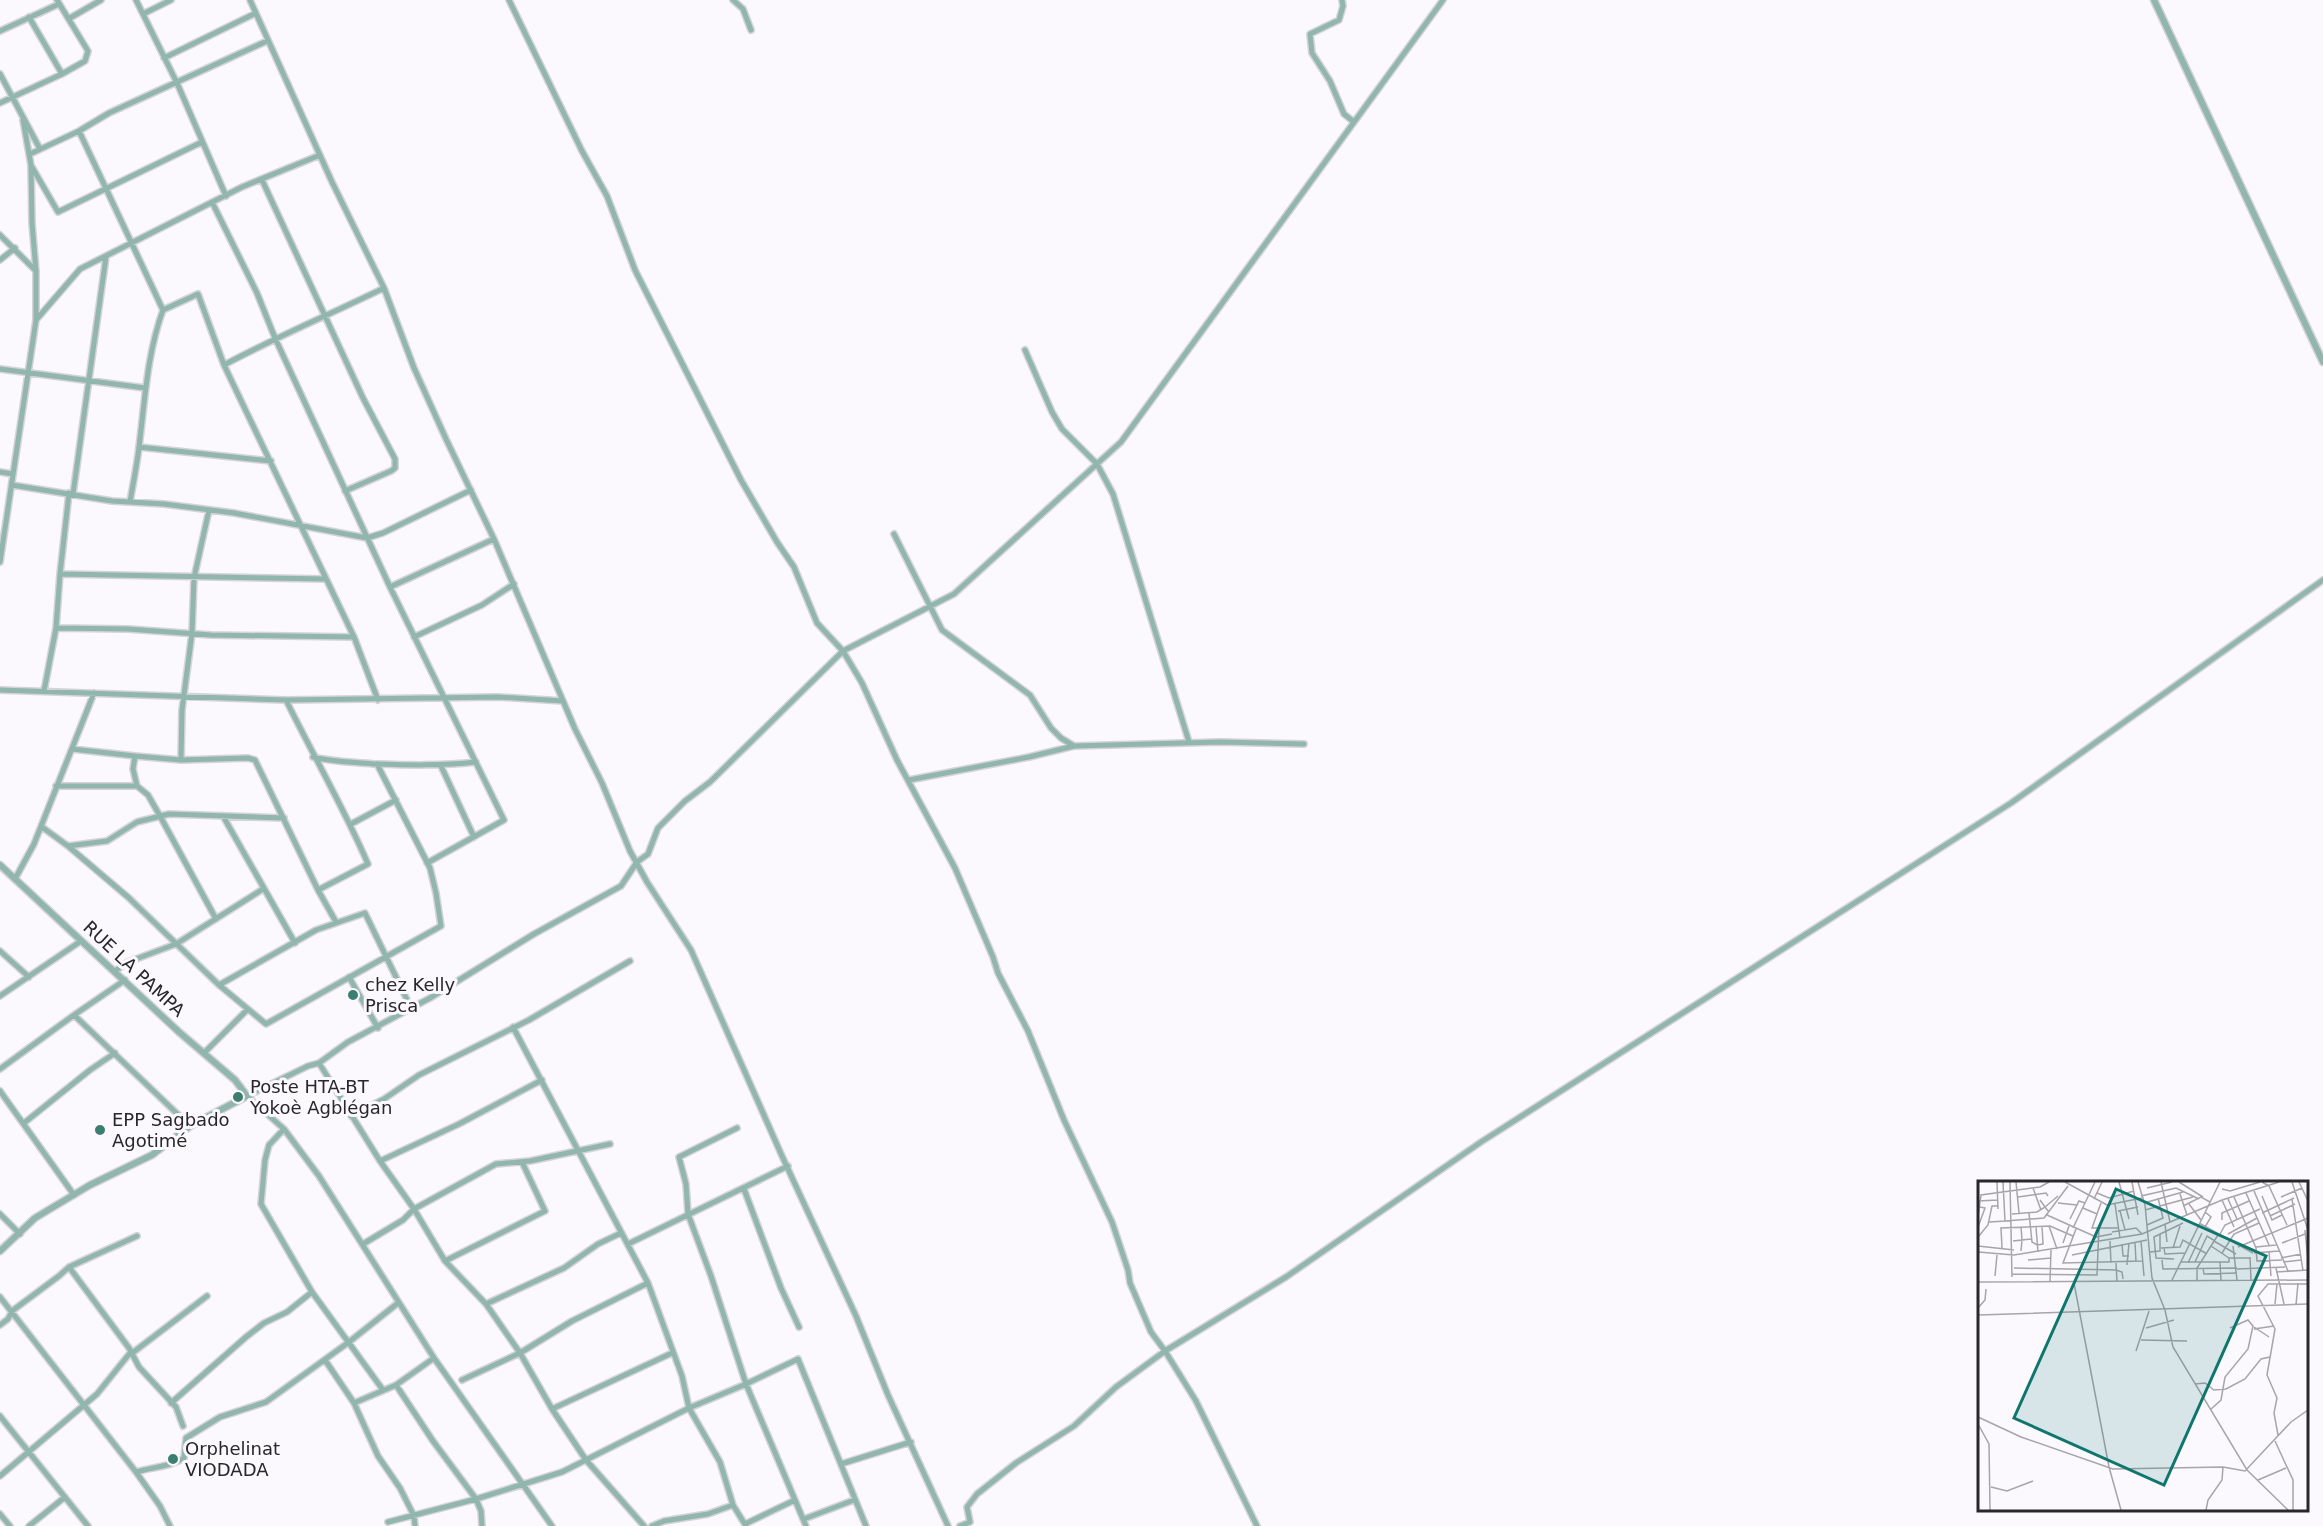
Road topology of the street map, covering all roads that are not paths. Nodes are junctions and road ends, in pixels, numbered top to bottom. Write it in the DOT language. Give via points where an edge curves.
graph roads {
  1 [pos="101,0"];
  2 [pos="136,0"];
  3 [pos="171,0"];
  4 [pos="250,0"];
  5 [pos="508,0"];
  6 [pos="733,0"];
  7 [pos="1342,0"];
  8 [pos="1443,0"];
  9 [pos="2154,0"];
  10 [pos="58,2"];
  11 [pos="256,13"];
  12 [pos="143,14"];
  13 [pos="29,16"];
  14 [pos="70,18"];
  15 [pos="751,30"];
  16 [pos="0,32"];
  17 [pos="267,41"];
  18 [pos="164,58"];
  19 [pos="0,74"];
  20 [pos="62,74"];
  21 [pos="177,83"];
  22 [pos="11,98"];
  23 [pos="0,103"];
  24 [pos="23,120"];
  25 [pos="1354,122"];
  26 [pos="79,131"];
  27 [pos="202,142"];
  28 [pos="40,149"];
  29 [pos="30,154"];
  30 [pos="320,155"];
  31 [pos="31,165"];
  32 [pos="262,180"];
  33 [pos="105,188"];
  34 [pos="226,195"];
  35 [pos="212,202"];
  36 [pos="0,235"];
  37 [pos="133,244"];
  38 [pos="15,248"];
  39 [pos="106,257"];
  40 [pos="0,260"];
  41 [pos="36,271"];
  42 [pos="384,288"];
  43 [pos="163,310"];
  44 [pos="325,317"];
  45 [pos="36,320"];
  46 [pos="275,338"];
  47 [pos="1024,350"];
  48 [pos="2323,362"];
  49 [pos="224,365"];
  50 [pos="0,369"];
  51 [pos="28,373"];
  52 [pos="89,379"];
  53 [pos="144,388"];
  54 [pos="139,447"];
  55 [pos="271,461"];
  56 [pos="1097,464"];
  57 [pos="0,472"];
  58 [pos="12,474"];
  59 [pos="12,485"];
  60 [pos="471,490"];
  61 [pos="345,491"];
  62 [pos="71,493"];
  63 [pos="130,502"];
  64 [pos="208,510"];
  65 [pos="301,527"];
  66 [pos="894,534"];
  67 [pos="367,538"];
  68 [pos="494,539"];
  69 [pos="0,562"];
  70 [pos="60,574"];
  71 [pos="194,578"];
  72 [pos="326,579"];
  73 [pos="2323,580"];
  74 [pos="514,584"];
  75 [pos="390,587"];
  76 [pos="929,606"];
  77 [pos="56,628"];
  78 [pos="192,633"];
  79 [pos="354,637"];
  80 [pos="414,637"];
  81 [pos="843,651"];
  82 [pos="0,690"];
  83 [pos="44,691"];
  84 [pos="94,693"];
  85 [pos="183,696"];
  86 [pos="446,699"];
  87 [pos="286,700"];
  88 [pos="378,700"];
  89 [pos="563,701"];
  90 [pos="1189,742"];
  91 [pos="1304,744"];
  92 [pos="1074,746"];
  93 [pos="72,749"];
  94 [pos="135,756"];
  95 [pos="313,757"];
  96 [pos="181,760"];
  97 [pos="476,762"];
  98 [pos="377,764"];
  99 [pos="441,766"];
  100 [pos="909,780"];
  101 [pos="56,786"];
  102 [pos="137,786"];
  103 [pos="396,800"];
  104 [pos="160,816"];
  105 [pos="223,816"];
  106 [pos="284,819"];
  107 [pos="351,824"];
  108 [pos="42,827"];
  109 [pos="474,837"];
  110 [pos="68,846"];
  111 [pos="637,862"];
  112 [pos="427,863"];
  113 [pos="0,865"];
  114 [pos="15,879"];
  115 [pos="263,889"];
  116 [pos="318,890"];
  117 [pos="216,919"];
  118 [pos="336,922"];
  119 [pos="81,941"];
  120 [pos="295,943"];
  121 [pos="176,944"];
  122 [pos="0,951"];
  123 [pos="388,956"];
  124 [pos="630,961"];
  125 [pos="115,971"];
  126 [pos="28,977"];
  127 [pos="349,977"];
  128 [pos="125,980"];
  129 [pos="219,985"];
  130 [pos="0,996"];
  131 [pos="411,1008"];
  132 [pos="248,1009"];
  133 [pos="74,1015"];
  134 [pos="513,1027"];
  135 [pos="378,1028"];
  136 [pos="206,1052"];
  137 [pos="115,1053"];
  138 [pos="320,1063"];
  139 [pos="0,1069"];
  140 [pos="542,1080"];
  141 [pos="0,1091"];
  142 [pos="247,1096"];
  143 [pos="351,1116"];
  144 [pos="24,1123"];
  145 [pos="190,1126"];
  146 [pos="737,1128"];
  147 [pos="284,1129"];
  148 [pos="610,1144"];
  149 [pos="579,1150"];
  150 [pos="380,1161"];
  151 [pos="522,1162"];
  152 [pos="788,1166"];
  153 [pos="744,1189"];
  154 [pos="74,1195"];
  155 [pos="414,1209"];
  156 [pos="0,1214"];
  157 [pos="688,1214"];
  158 [pos="621,1233"];
  159 [pos="20,1234"];
  160 [pos="137,1236"];
  161 [pos="363,1244"];
  162 [pos="628,1244"];
  163 [pos="0,1251"];
  164 [pos="445,1261"];
  165 [pos="69,1266"];
  166 [pos="648,1283"];
  167 [pos="312,1292"];
  168 [pos="207,1296"];
  169 [pos="0,1297"];
  170 [pos="398,1304"];
  171 [pos="486,1304"];
  172 [pos="12,1311"];
  173 [pos="0,1325"];
  174 [pos="799,1327"];
  175 [pos="349,1342"];
  176 [pos="1165,1351"];
  177 [pos="520,1353"];
  178 [pos="672,1353"];
  179 [pos="131,1354"];
  180 [pos="434,1358"];
  181 [pos="325,1360"];
  182 [pos="462,1380"];
  183 [pos="746,1384"];
  184 [pos="396,1385"];
  185 [pos="383,1390"];
  186 [pos="171,1403"];
  187 [pos="354,1403"];
  188 [pos="84,1405"];
  189 [pos="689,1408"];
  190 [pos="552,1409"];
  191 [pos="0,1416"];
  192 [pos="183,1426"];
  193 [pos="911,1442"];
  194 [pos="28,1452"];
  195 [pos="586,1460"];
  196 [pos="842,1464"];
  197 [pos="136,1472"];
  198 [pos="0,1476"];
  199 [pos="524,1485"];
  200 [pos="65,1497"];
  201 [pos="476,1499"];
  202 [pos="795,1500"];
  203 [pos="854,1500"];
  204 [pos="733,1505"];
  205 [pos="0,1514"];
  206 [pos="414,1516"];
  207 [pos="804,1519"];
  208 [pos="388,1522"];
  209 [pos="745,1525"];
  210 [pos="10,1526"];
  211 [pos="29,1526"];
  212 [pos="88,1526"];
  213 [pos="170,1526"];
  214 [pos="415,1526"];
  215 [pos="482,1526"];
  216 [pos="552,1526"];
  217 [pos="644,1526"];
  218 [pos="652,1526"];
  219 [pos="806,1526"];
  220 [pos="866,1526"];
  221 [pos="948,1526"];
  222 [pos="960,1526"];
  223 [pos="1257,1526"];
  1 -- 14 [label="street"];
  2 -- 12 [label="street"];
  3 -- 12 [label="street"];
  4 -- 11 [label="street"];
  5 -- 81 [label="street" via="607,196 635,270 741,480 794,567 817,623"];
  6 -- 15 [label="street" via="742,9"];
  7 -- 25 [label="street" via="1339,20 1310,34 1312,53 1344,114"];
  8 -- 25 [label="street"];
  9 -- 48 [label="street"];
  10 -- 13 [label="street"];
  10 -- 14 [label="street"];
  11 -- 17 [label="street"];
  11 -- 18 [label="street"];
  12 -- 18 [label="street"];
  13 -- 16 [label="street"];
  13 -- 20 [label="street"];
  14 -- 20 [label="street" via="88,56 82,64"];
  17 -- 21 [label="street"];
  17 -- 30 [label="street"];
  18 -- 21 [label="street"];
  19 -- 22 [label="street"];
  20 -- 22 [label="street"];
  21 -- 26 [label="street"];
  21 -- 27 [label="street"];
  22 -- 23 [label="street"];
  22 -- 24 [label="street"];
  24 -- 28 [label="street"];
  24 -- 29 [label="street"];
  25 -- 56 [label="street" via="1121,442"];
  26 -- 28 [label="street"];
  26 -- 33 [label="street"];
  27 -- 33 [label="street"];
  27 -- 34 [label="street"];
  28 -- 29 [label="street"];
  29 -- 31 [label="street"];
  30 -- 32 [label="street"];
  30 -- 42 [label="street"];
  31 -- 33 [label="street" via="58,212"];
  31 -- 41 [label="street"];
  32 -- 34 [label="street"];
  32 -- 44 [label="street"];
  33 -- 37 [label="street"];
  34 -- 35 [label="street"];
  35 -- 37 [label="street"];
  35 -- 46 [label="street"];
  36 -- 38 [label="street"];
  37 -- 39 [label="street"];
  37 -- 43 [label="street"];
  38 -- 40 [label="street"];
  38 -- 41 [label="street"];
  39 -- 45 [label="street" via="80,269"];
  39 -- 52 [label="street"];
  41 -- 45 [label="street"];
  42 -- 44 [label="street"];
  42 -- 60 [label="street" via="414,368"];
  43 -- 49 [label="street" via="198,294"];
  43 -- 53 [label="street"];
  44 -- 46 [label="street"];
  44 -- 61 [label="street" via="395,459 391,471"];
  45 -- 51 [label="street"];
  46 -- 49 [label="street"];
  46 -- 61 [label="street"];
  47 -- 56 [label="street" via="1062,429"];
  49 -- 55 [label="street"];
  50 -- 51 [label="street"];
  51 -- 52 [label="street"];
  51 -- 58 [label="street"];
  52 -- 53 [label="street"];
  52 -- 62 [label="street"];
  53 -- 54 [label="street"];
  54 -- 55 [label="street"];
  54 -- 63 [label="street"];
  55 -- 65 [label="street"];
  56 -- 76 [label="street" via="954,594"];
  56 -- 90 [label="street" via="1113,494"];
  57 -- 58 [label="street"];
  58 -- 59 [label="street"];
  59 -- 62 [label="street"];
  59 -- 69 [label="street"];
  60 -- 67 [label="street"];
  60 -- 68 [label="street"];
  61 -- 67 [label="street"];
  62 -- 63 [label="street"];
  62 -- 70 [label="street"];
  63 -- 64 [label="street"];
  64 -- 65 [label="street"];
  64 -- 71 [label="street"];
  65 -- 67 [label="street"];
  65 -- 72 [label="street"];
  66 -- 76 [label="street"];
  67 -- 75 [label="street"];
  68 -- 74 [label="street"];
  68 -- 75 [label="street"];
  70 -- 71 [label="street"];
  70 -- 77 [label="street"];
  71 -- 72 [label="street"];
  71 -- 78 [label="street"];
  72 -- 79 [label="street"];
  73 -- 176 [label="street" via="2011,803 1482,1142 1286,1277"];
  74 -- 80 [label="street" via="482,605"];
  74 -- 89 [label="street"];
  75 -- 80 [label="street"];
  76 -- 81 [label="street"];
  76 -- 92 [label="street" via="942,630 1030,695 1052,728"];
  77 -- 78 [label="street"];
  77 -- 83 [label="street"];
  78 -- 79 [label="street"];
  78 -- 85 [label="street"];
  79 -- 88 [label="street"];
  80 -- 86 [label="street"];
  81 -- 100 [label="street"];
  81 -- 111 [label="street" via="658,828 648,854"];
  82 -- 83 [label="street"];
  83 -- 84 [label="street"];
  84 -- 85 [label="street"];
  84 -- 93 [label="street"];
  85 -- 87 [label="street"];
  85 -- 96 [label="street"];
  86 -- 88 [label="street"];
  86 -- 89 [label="street"];
  86 -- 97 [label="street"];
  87 -- 88 [label="street"];
  87 -- 95 [label="street"];
  89 -- 111 [label="street"];
  90 -- 91 [label="street"];
  90 -- 92 [label="street"];
  92 -- 100 [label="street"];
  93 -- 94 [label="street"];
  93 -- 101 [label="street"];
  94 -- 96 [label="street"];
  94 -- 102 [label="street"];
  95 -- 98 [label="street"];
  95 -- 107 [label="street"];
  96 -- 106 [label="street" via="255,760"];
  97 -- 99 [label="street"];
  97 -- 109 [label="street" via="504,820"];
  98 -- 99 [label="street"];
  98 -- 103 [label="street"];
  99 -- 109 [label="street"];
  100 -- 176 [label="street" via="955,868 998,973 1028,1031 1112,1222 1130,1283 1151,1332"];
  101 -- 102 [label="street"];
  101 -- 108 [label="street"];
  102 -- 104 [label="street" via="148,795"];
  103 -- 107 [label="street"];
  103 -- 112 [label="street"];
  104 -- 105 [label="street"];
  104 -- 110 [label="street" via="137,822 106,841"];
  104 -- 117 [label="street"];
  105 -- 106 [label="street"];
  105 -- 115 [label="street"];
  106 -- 116 [label="street"];
  107 -- 116 [label="street" via="368,864"];
  108 -- 110 [label="street"];
  108 -- 114 [label="street"];
  109 -- 112 [label="street"];
  110 -- 121 [label="street"];
  111 -- 131 [label="street" via="621,886"];
  111 -- 152 [label="street" via="691,950"];
  112 -- 123 [label="street" via="441,926"];
  113 -- 114 [label="street, RUE LA PAMPA"];
  114 -- 119 [label="street, RUE LA PAMPA"];
  115 -- 117 [label="street"];
  115 -- 120 [label="street"];
  116 -- 118 [label="street"];
  117 -- 121 [label="street"];
  118 -- 120 [label="street"];
  118 -- 123 [label="street" via="365,913"];
  119 -- 125 [label="street, RUE LA PAMPA"];
  119 -- 126 [label="street"];
  120 -- 129 [label="street"];
  121 -- 125 [label="street"];
  121 -- 129 [label="street"];
  122 -- 126 [label="street"];
  123 -- 127 [label="street"];
  123 -- 131 [label="street"];
  124 -- 134 [label="street"];
  125 -- 128 [label="street, RUE LA PAMPA"];
  126 -- 130 [label="street"];
  127 -- 132 [label="street" via="266,1024"];
  127 -- 135 [label="street"];
  128 -- 133 [label="street"];
  128 -- 136 [label="street, RUE LA PAMPA"];
  129 -- 132 [label="street"];
  131 -- 135 [label="street"];
  132 -- 136 [label="street"];
  133 -- 137 [label="street"];
  133 -- 139 [label="street"];
  134 -- 140 [label="street"];
  134 -- 143 [label="street"];
  135 -- 138 [label="street" via="348,1042"];
  136 -- 142 [label="street, RUE LA PAMPA"];
  137 -- 144 [label="street"];
  137 -- 145 [label="street"];
  138 -- 142 [label="street"];
  138 -- 143 [label="street"];
  140 -- 149 [label="street"];
  140 -- 150 [label="street"];
  141 -- 144 [label="street"];
  142 -- 145 [label="street"];
  142 -- 147 [label="street"];
  143 -- 150 [label="street"];
  144 -- 154 [label="street"];
  145 -- 154 [label="street" via="152,1155"];
  146 -- 157 [label="street" via="679,1157"];
  147 -- 161 [label="street"];
  147 -- 167 [label="street" via="268,1145 261,1204"];
  148 -- 149 [label="street"];
  149 -- 151 [label="street"];
  149 -- 158 [label="street"];
  150 -- 155 [label="street"];
  151 -- 155 [label="street" via="496,1164"];
  151 -- 164 [label="street" via="545,1211"];
  152 -- 153 [label="street"];
  152 -- 193 [label="street"];
  153 -- 157 [label="street"];
  153 -- 174 [label="street"];
  154 -- 159 [label="street" via="35,1218"];
  155 -- 161 [label="street"];
  155 -- 164 [label="street"];
  156 -- 159 [label="street"];
  157 -- 162 [label="street"];
  157 -- 183 [label="street"];
  158 -- 162 [label="street"];
  158 -- 171 [label="street" via="564,1268"];
  159 -- 163 [label="street"];
  160 -- 165 [label="street"];
  161 -- 170 [label="street"];
  162 -- 166 [label="street"];
  164 -- 171 [label="street"];
  165 -- 172 [label="street"];
  165 -- 179 [label="street"];
  166 -- 177 [label="street" via="572,1321"];
  166 -- 178 [label="street"];
  167 -- 175 [label="street"];
  167 -- 186 [label="street" via="246,1337"];
  168 -- 179 [label="street"];
  169 -- 172 [label="street"];
  170 -- 175 [label="street"];
  170 -- 180 [label="street"];
  171 -- 177 [label="street"];
  172 -- 173 [label="street"];
  172 -- 188 [label="street"];
  175 -- 181 [label="street"];
  175 -- 185 [label="street"];
  176 -- 222 [label="street" via="1074,1426 977,1494 967,1507 970,1522"];
  176 -- 223 [label="street" via="1196,1401"];
  177 -- 182 [label="street"];
  177 -- 190 [label="street"];
  178 -- 189 [label="street"];
  178 -- 190 [label="street"];
  179 -- 186 [label="street"];
  179 -- 188 [label="street"];
  180 -- 184 [label="street"];
  180 -- 199 [label="street"];
  181 -- 187 [label="street"];
  181 -- 197 [label="street" via="267,1402 220,1417 186,1438 184,1458 174,1465"];
  183 -- 189 [label="street"];
  183 -- 196 [label="street" via="798,1359"];
  183 -- 202 [label="street"];
  184 -- 185 [label="street"];
  184 -- 201 [label="street"];
  185 -- 187 [label="street"];
  186 -- 192 [label="street"];
  187 -- 206 [label="street" via="378,1456"];
  188 -- 194 [label="street"];
  188 -- 197 [label="street"];
  189 -- 195 [label="street"];
  189 -- 204 [label="street" via="720,1462"];
  190 -- 195 [label="street"];
  191 -- 194 [label="street"];
  193 -- 196 [label="street"];
  193 -- 221 [label="street"];
  194 -- 198 [label="street"];
  194 -- 200 [label="street"];
  195 -- 199 [label="street"];
  195 -- 217 [label="street"];
  196 -- 203 [label="street"];
  197 -- 213 [label="street"];
  199 -- 201 [label="street"];
  199 -- 216 [label="street"];
  200 -- 211 [label="street"];
  200 -- 212 [label="street"];
  201 -- 206 [label="street"];
  201 -- 215 [label="street"];
  202 -- 207 [label="street"];
  202 -- 209 [label="street"];
  203 -- 207 [label="street"];
  203 -- 220 [label="street"];
  204 -- 209 [label="street"];
  204 -- 218 [label="street"];
  205 -- 210 [label="street"];
  206 -- 208 [label="street"];
  206 -- 214 [label="street"];
  207 -- 219 [label="street"];
}
